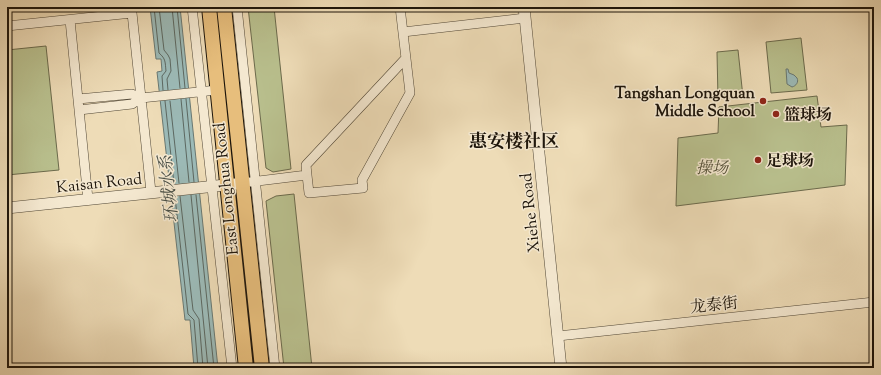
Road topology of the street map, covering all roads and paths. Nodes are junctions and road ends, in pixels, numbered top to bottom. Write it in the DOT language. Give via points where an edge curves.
graph roads {
  1 [pos="192,7"];
  2 [pos="209,7"];
  3 [pos="224,7"];
  4 [pos="237,7"];
  5 [pos="400,7"];
  6 [pos="525,12"];
  7 [pos="70,20"];
  8 [pos="7,26"];
  9 [pos="403,32"];
  10 [pos="406,58"];
  11 [pos="874,67"];
  12 [pos="874,79"];
  13 [pos="217,90"];
  14 [pos="201,92"];
  15 [pos="146,98"];
  16 [pos="78,99"];
  17 [pos="79,110"];
  18 [pos="307,175"];
  19 [pos="248,182"];
  20 [pos="227,185"];
  21 [pos="206,187"];
  22 [pos="150,192"];
  23 [pos="88,199"];
  24 [pos="7,208"];
  25 [pos="874,302"];
  26 [pos="558,336"];
  27 [pos="232,368"];
  28 [pos="246,368"];
  29 [pos="262,368"];
  30 [pos="275,368"];
  31 [pos="561,368"];
  1 -- 14 [label="street"];
  2 -- 13 [label="main road, East Longhua Road"];
  3 -- 19 [label="main road, East Longhua Road"];
  4 -- 19 [label="street"];
  5 -- 9 [label="street"];
  6 -- 9 [label="street"];
  6 -- 26 [label="street, Xiehe Road"];
  7 -- 8 [label="street"];
  7 -- 15 [label="street" via="132,13"];
  7 -- 16 [label="street"];
  9 -- 10 [label="street"];
  10 -- 18 [label="street" via="306,165"];
  10 -- 18 [label="street" via="410,93 362,180 363,188 309,193"];
  11 -- 12 [label="street"];
  13 -- 14 [label="street"];
  13 -- 20 [label="main road, East Longhua Road"];
  14 -- 15 [label="street"];
  14 -- 21 [label="street"];
  15 -- 16 [label="street" via="132,94"];
  15 -- 17 [label="street" via="132,104"];
  15 -- 22 [label="street"];
  16 -- 17 [label="street"];
  17 -- 23 [label="street"];
  18 -- 19 [label="street"];
  19 -- 20 [label="street, Kaisan Road"];
  19 -- 29 [label="main road, East Longhua Road"];
  19 -- 30 [label="street"];
  20 -- 21 [label="street, Kaisan Road"];
  20 -- 28 [label="main road, East Longhua Road"];
  21 -- 22 [label="street, Kaisan Road"];
  21 -- 27 [label="street"];
  22 -- 23 [label="street, Kaisan Road"];
  23 -- 24 [label="street, Kaisan Road"];
  25 -- 26 [label="street, 龙泰街"];
  26 -- 31 [label="street, Xiehe Road"];
}
